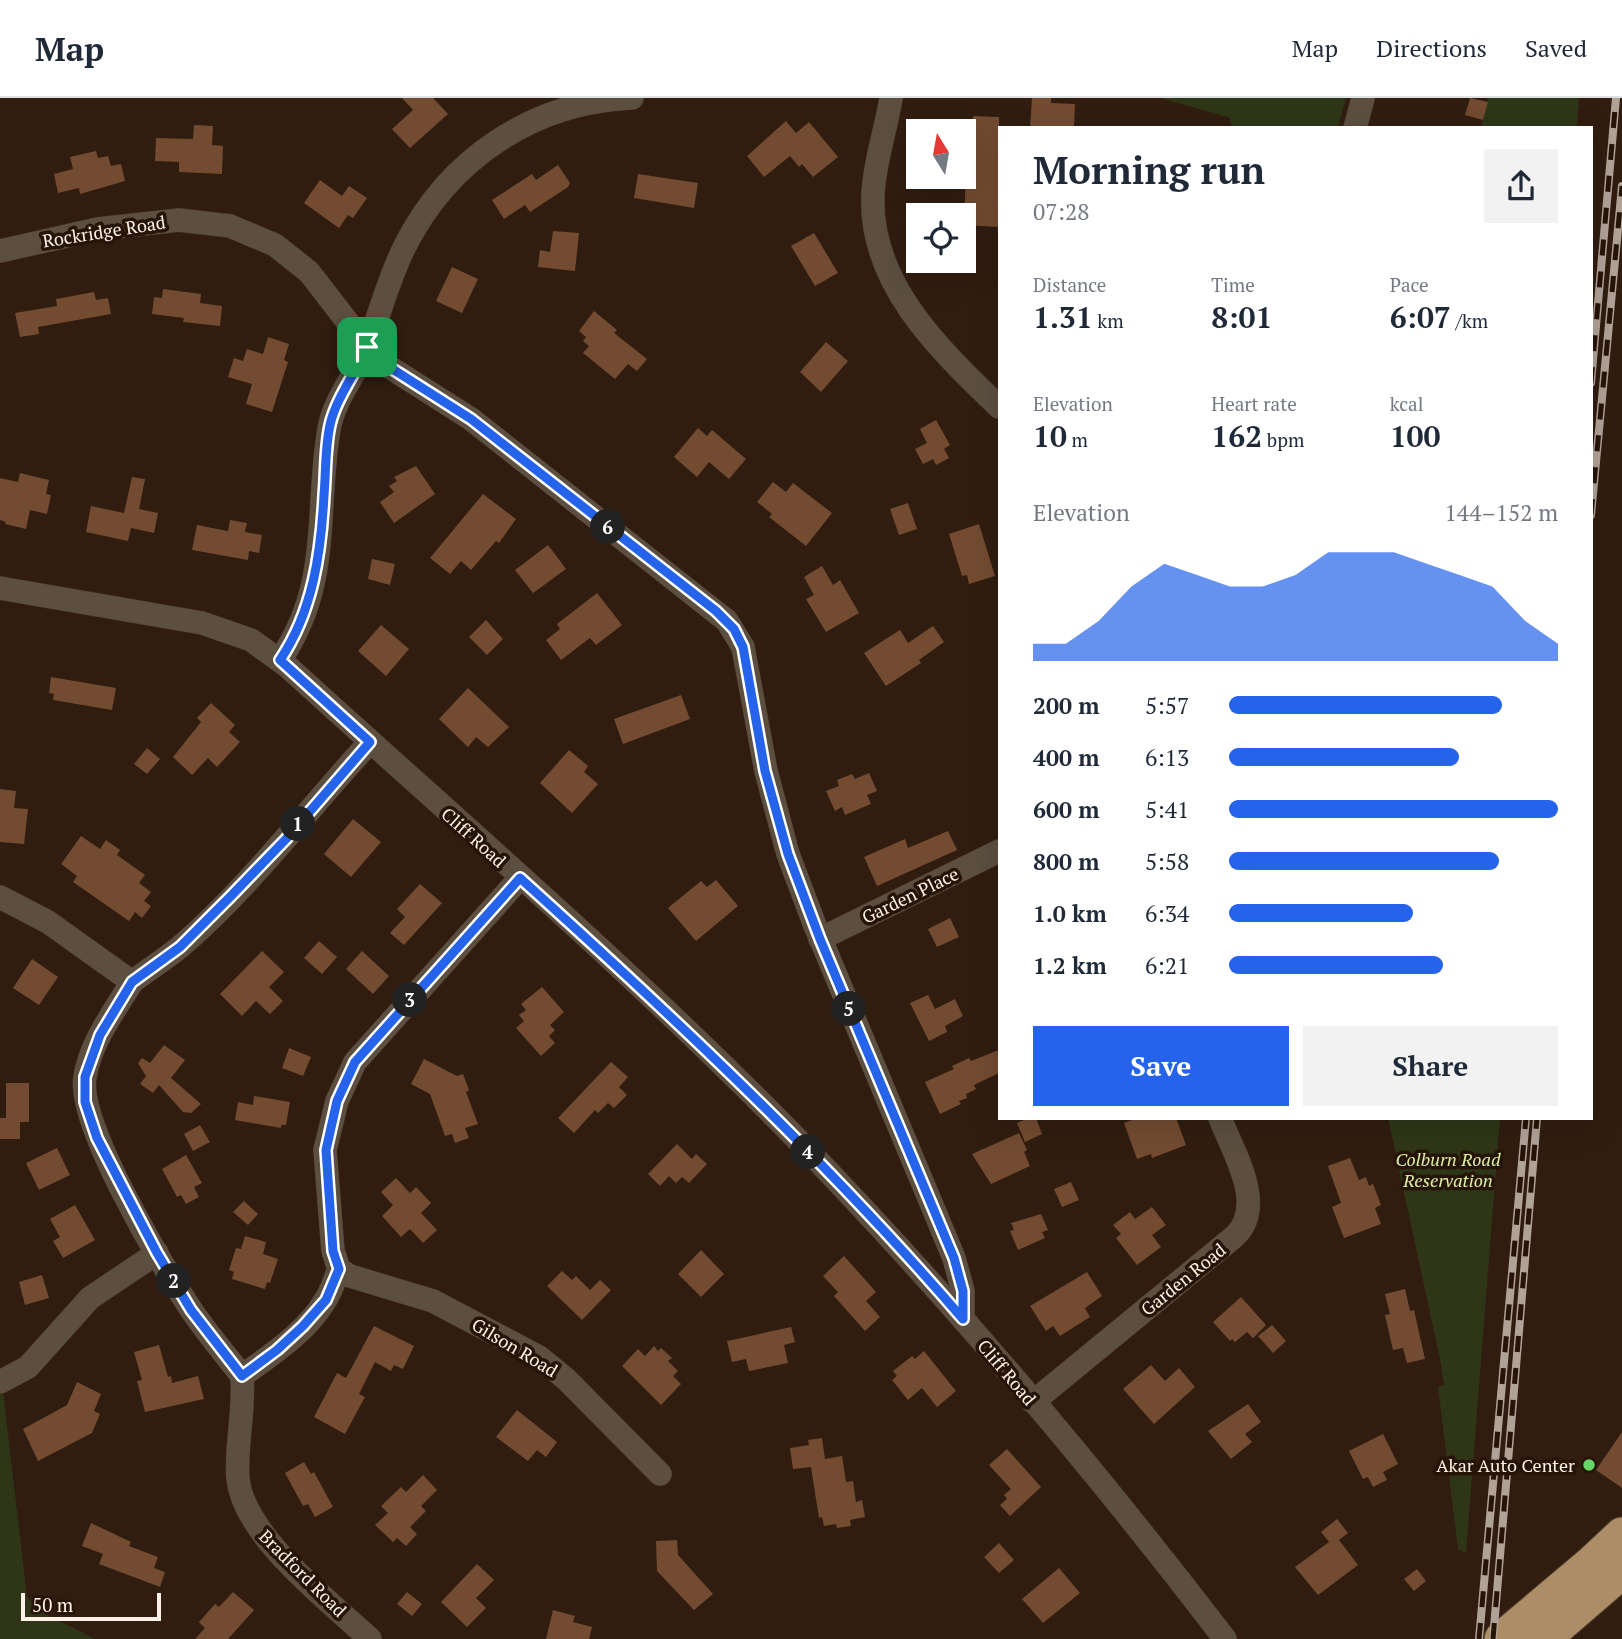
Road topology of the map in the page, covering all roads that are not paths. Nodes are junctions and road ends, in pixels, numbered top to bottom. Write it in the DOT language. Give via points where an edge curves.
graph roads {
  1 [pos="632,98"];
  2 [pos="891,98"];
  3 [pos="1363,98"];
  4 [pos="1356,126"];
  5 [pos="0,251"];
  6 [pos="367,347"];
  7 [pos="998,406"];
  8 [pos="0,588"];
  9 [pos="280,660"];
  10 [pos="370,742"];
  11 [pos="998,851"];
  12 [pos="520,878"];
  13 [pos="0,897"];
  14 [pos="820,939"];
  15 [pos="132,982"];
  16 [pos="1221,1120"];
  17 [pos="157,1253"];
  18 [pos="339,1269"];
  19 [pos="963,1319"];
  20 [pos="242,1376"];
  21 [pos="0,1382"];
  22 [pos="1033,1402"];
  23 [pos="660,1474"];
  24 [pos="1622,1535"];
  25 [pos="1622,1572"];
  26 [pos="1537,1628"];
  27 [pos="370,1639"];
  28 [pos="1225,1639"];
  29 [pos="1502,1639"];
  1 -- 6 [label="street" via="579,104 541,116 495,142 460,171 431,203 405,247"];
  2 -- 7 [label="street" via="873,194 875,229 886,264 931,339"];
  3 -- 4 [label="street"];
  5 -- 6 [label="street, Rockridge Road" via="151,221 192,220 230,226 275,245 302,264"];
  6 -- 9 [label="street" via="333,412 316,574 303,616"];
  6 -- 14 [label="street, Rockridge Road" via="383,363 471,419 734,629 746,658 778,822"];
  8 -- 9 [label="street, Cliff Road" via="202,622 251,640"];
  9 -- 10 [label="street, Cliff Road"];
  10 -- 12 [label="street, Cliff Road"];
  10 -- 15 [label="street" via="231,896 180,947"];
  11 -- 14 [label="street, Garden Place"];
  12 -- 18 [label="street" via="355,1062 337,1101 326,1150 333,1251"];
  12 -- 19 [label="street, Cliff Road" via="761,1104"];
  13 -- 15 [label="street" via="48,922"];
  14 -- 19 [label="street, Rockridge Road" via="954,1258 963,1291"];
  15 -- 17 [label="street" via="100,1035 85,1077 85,1102 97,1138"];
  16 -- 22 [label="street, Garden Road" via="1247,1189 1245,1225"];
  17 -- 20 [label="street" via="191,1310"];
  17 -- 21 [label="street" via="90,1298 28,1367"];
  18 -- 20 [label="street" via="326,1300 303,1326"];
  18 -- 23 [label="street, Gilson Road" via="433,1301 538,1357 566,1378"];
  19 -- 22 [label="street, Cliff Road"];
  20 -- 27 [label="street, Bradford Road" via="238,1479 247,1509 269,1541"];
  22 -- 28 [label="street, Cliff Road"];
  24 -- 26 [label="highway"];
  25 -- 26 [label="highway"];
  26 -- 29 [label="highway"];
}
